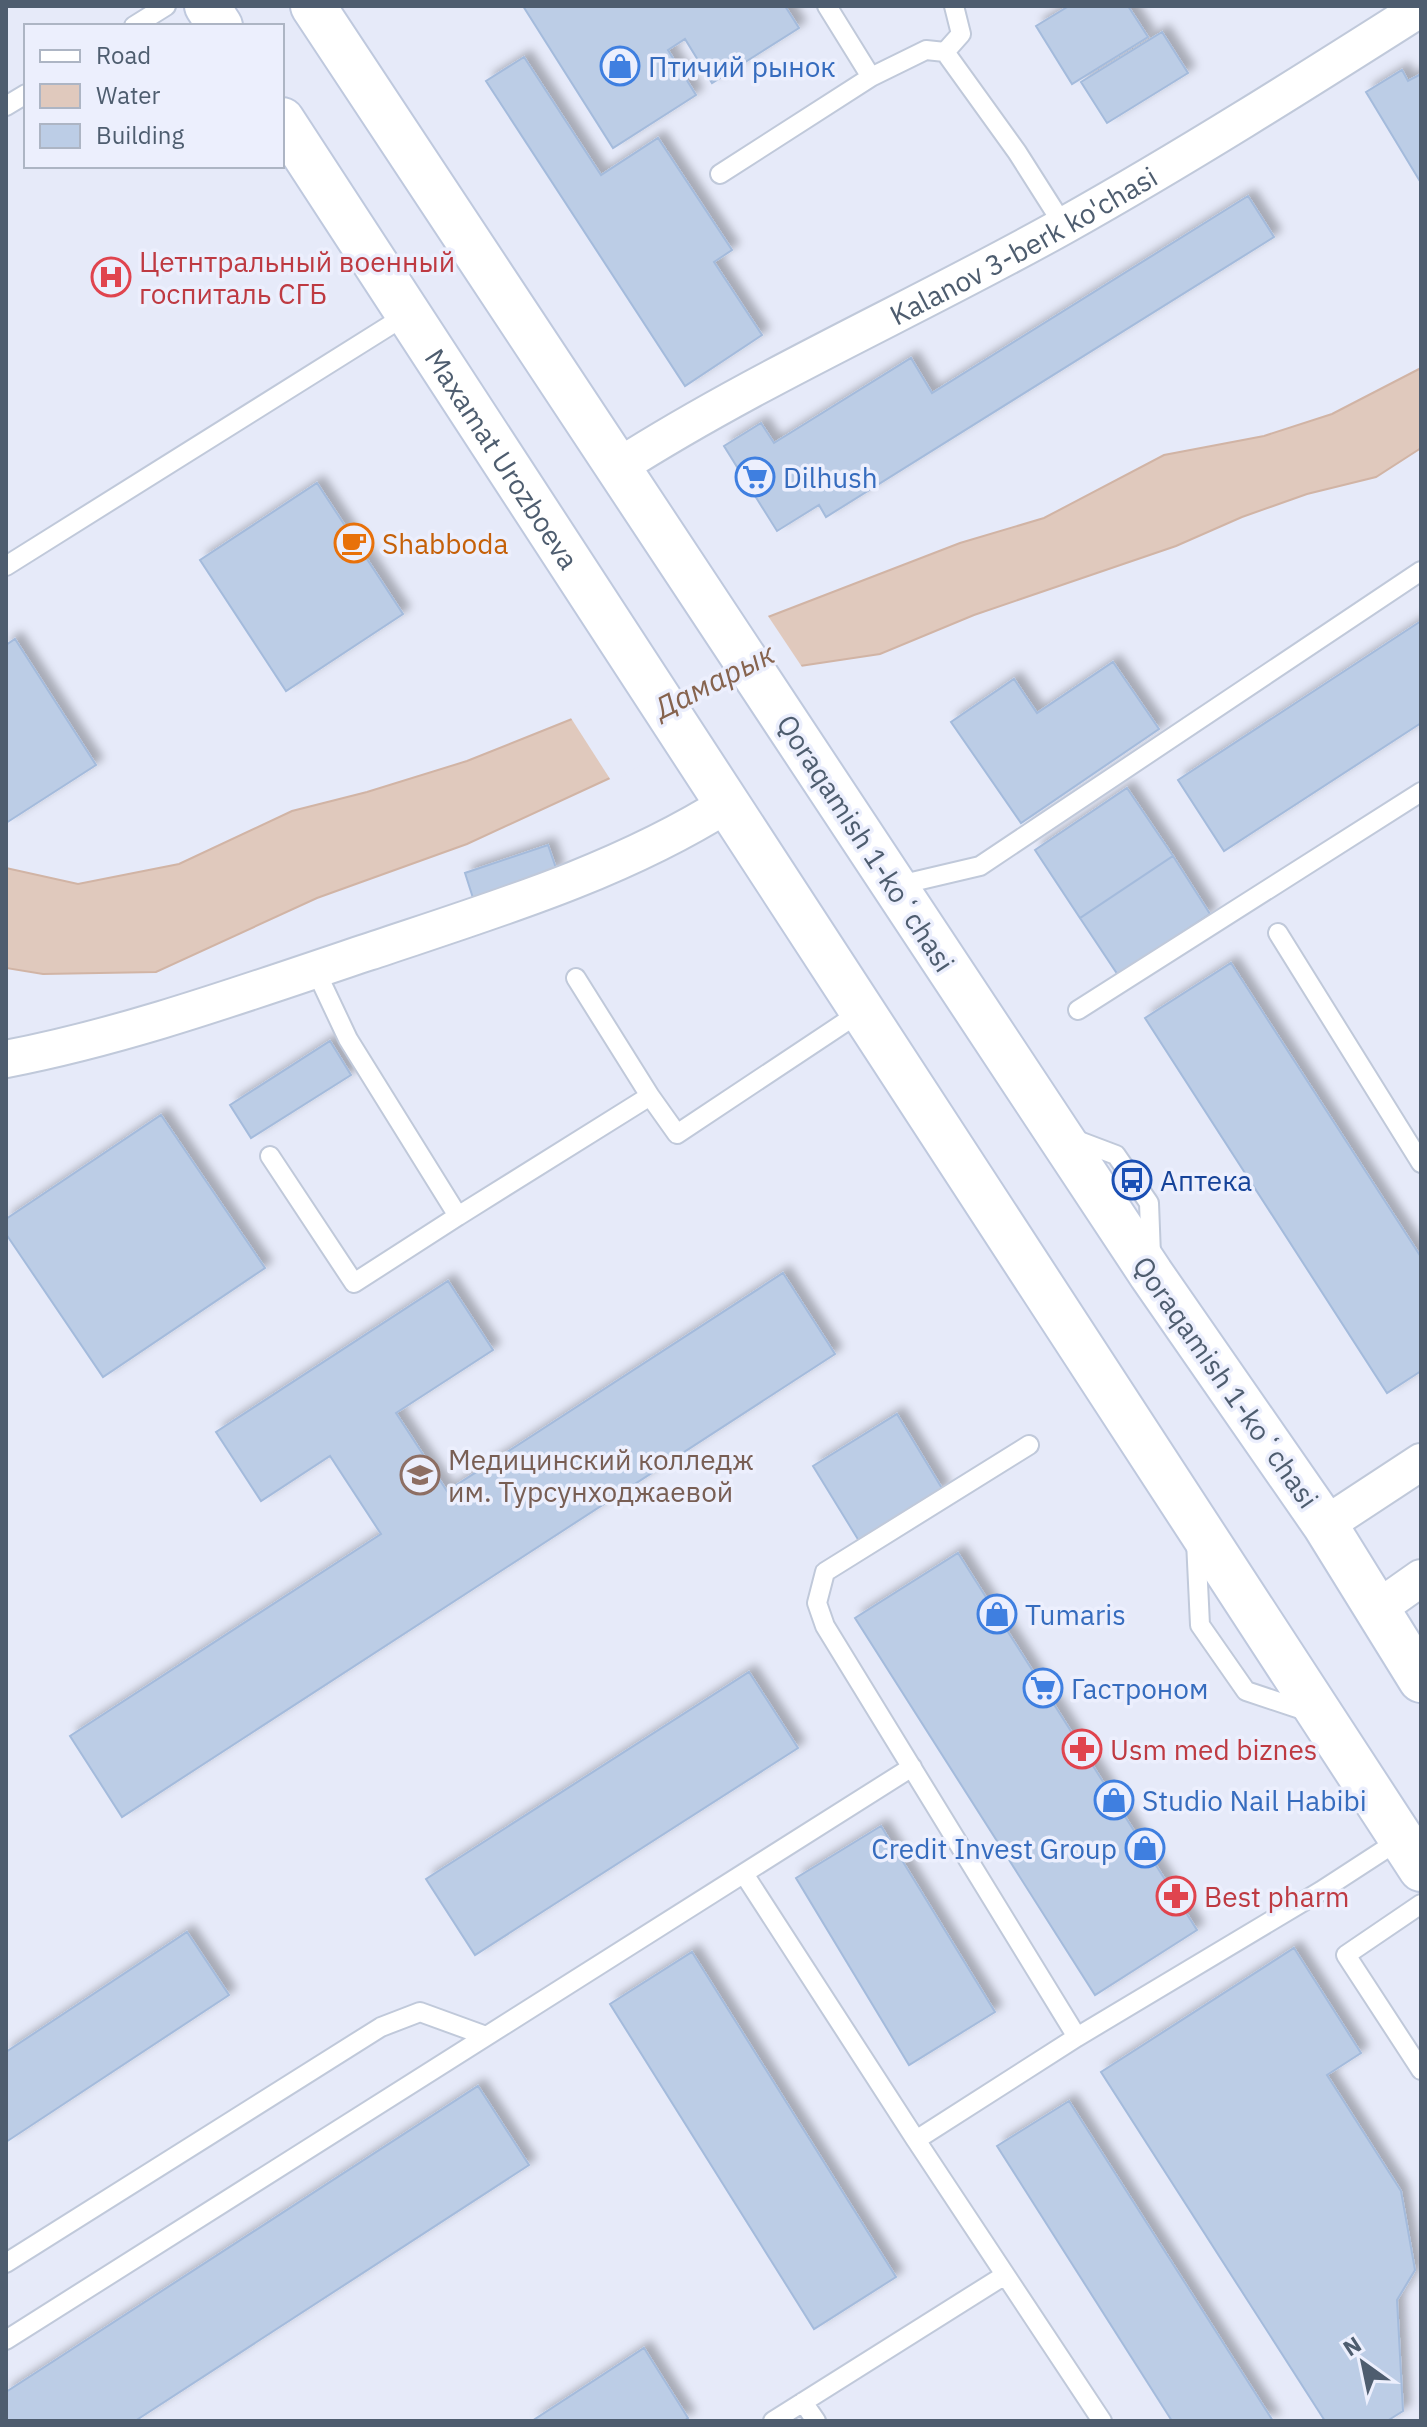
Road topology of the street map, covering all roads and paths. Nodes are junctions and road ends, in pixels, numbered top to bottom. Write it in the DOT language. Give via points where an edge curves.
graph roads {
  1 [pos="166,6"];
  2 [pos="207,6"];
  3 [pos="313,6"];
  4 [pos="827,6"];
  5 [pos="954,6"];
  6 [pos="1421,8"];
  7 [pos="137,24"];
  8 [pos="219,24"];
  9 [pos="945,52"];
  10 [pos="871,77"];
  11 [pos="24,95"];
  12 [pos="6,106"];
  13 [pos="284,123"];
  14 [pos="720,174"];
  15 [pos="1064,226"];
  16 [pos="408,314"];
  17 [pos="618,467"];
  18 [pos="6,566"];
  19 [pos="1421,571"];
  20 [pos="1421,792"];
  21 [pos="722,796"];
  22 [pos="895,886"];
  23 [pos="1278,933"];
  24 [pos="315,969"];
  25 [pos="576,978"];
  26 [pos="1078,1010"];
  27 [pos="862,1011"];
  28 [pos="6,1059"];
  29 [pos="650,1096"];
  30 [pos="270,1156"];
  31 [pos="1421,1163"];
  32 [pos="458,1216"];
  33 [pos="1029,1445"];
  34 [pos="1421,1462"];
  35 [pos="1325,1525"];
  36 [pos="1421,1578"];
  37 [pos="1377,1609"];
  38 [pos="1421,1680"];
  39 [pos="912,1767"];
  40 [pos="1411,1854"];
  41 [pos="744,1874"];
  42 [pos="1421,1904"];
  43 [pos="486,2036"];
  44 [pos="1077,2037"];
  45 [pos="1421,2070"];
  46 [pos="916,2140"];
  47 [pos="6,2263"];
  48 [pos="1005,2275"];
  49 [pos="6,2340"];
  50 [pos="803,2402"];
  51 [pos="773,2421"];
  52 [pos="816,2421"];
  53 [pos="1102,2421"];
  1 -- 7 [label="lane"];
  2 -- 8 [label="main road"];
  3 -- 17 [label="main road, Qoraqamish 1-koʻchasi"];
  4 -- 10 [label="lane"];
  5 -- 9 [label="lane" via="961,34"];
  6 -- 15 [label="street, Kalanov 3-berk ko'chasi"];
  9 -- 10 [label="lane" via="926,50"];
  9 -- 15 [label="lane"];
  10 -- 14 [label="lane"];
  11 -- 12 [label="lane"];
  13 -- 16 [label="main road, Maxamat Urozboeva"];
  15 -- 17 [label="street, Kalanov 3-berk ko'chasi" via="687,423"];
  16 -- 18 [label="lane"];
  16 -- 21 [label="main road, Maxamat Urozboeva"];
  17 -- 22 [label="main road, Qoraqamish 1-koʻchasi"];
  19 -- 22 [label="lane" via="980,866"];
  20 -- 26 [label="lane"];
  21 -- 24 [label="street" via="684,831 534,896"];
  21 -- 27 [label="main road"];
  22 -- 35 [label="main road, Qoraqamish 1-koʻchasi" via="1151,1274"];
  23 -- 31 [label="lane"];
  24 -- 28 [label="street" via="176,1017"];
  24 -- 32 [label="lane" via="348,1039"];
  25 -- 29 [label="lane"];
  27 -- 29 [label="lane" via="677,1134"];
  27 -- 40 [label="main road"];
  29 -- 32 [label="lane"];
  30 -- 32 [label="lane" via="354,1283"];
  33 -- 39 [label="lane" via="825,1572 817,1603 825,1626"];
  34 -- 35 [label="street"];
  35 -- 37 [label="main road, Qoraqamish 1-koʻchasi"];
  36 -- 37 [label="street"];
  37 -- 38 [label="main road, Qoraqamish 1-koʻchasi"];
  39 -- 41 [label="lane"];
  39 -- 44 [label="lane"];
  40 -- 44 [label="lane" via="1321,1891"];
  41 -- 43 [label="lane"];
  41 -- 46 [label="lane"];
  42 -- 45 [label="lane" via="1346,1955"];
  43 -- 47 [label="lane" via="420,2012 381,2027"];
  43 -- 49 [label="lane"];
  44 -- 46 [label="lane"];
  46 -- 48 [label="lane"];
  48 -- 50 [label="lane"];
  48 -- 53 [label="lane"];
  50 -- 51 [label="lane"];
  50 -- 52 [label="lane"];
}
